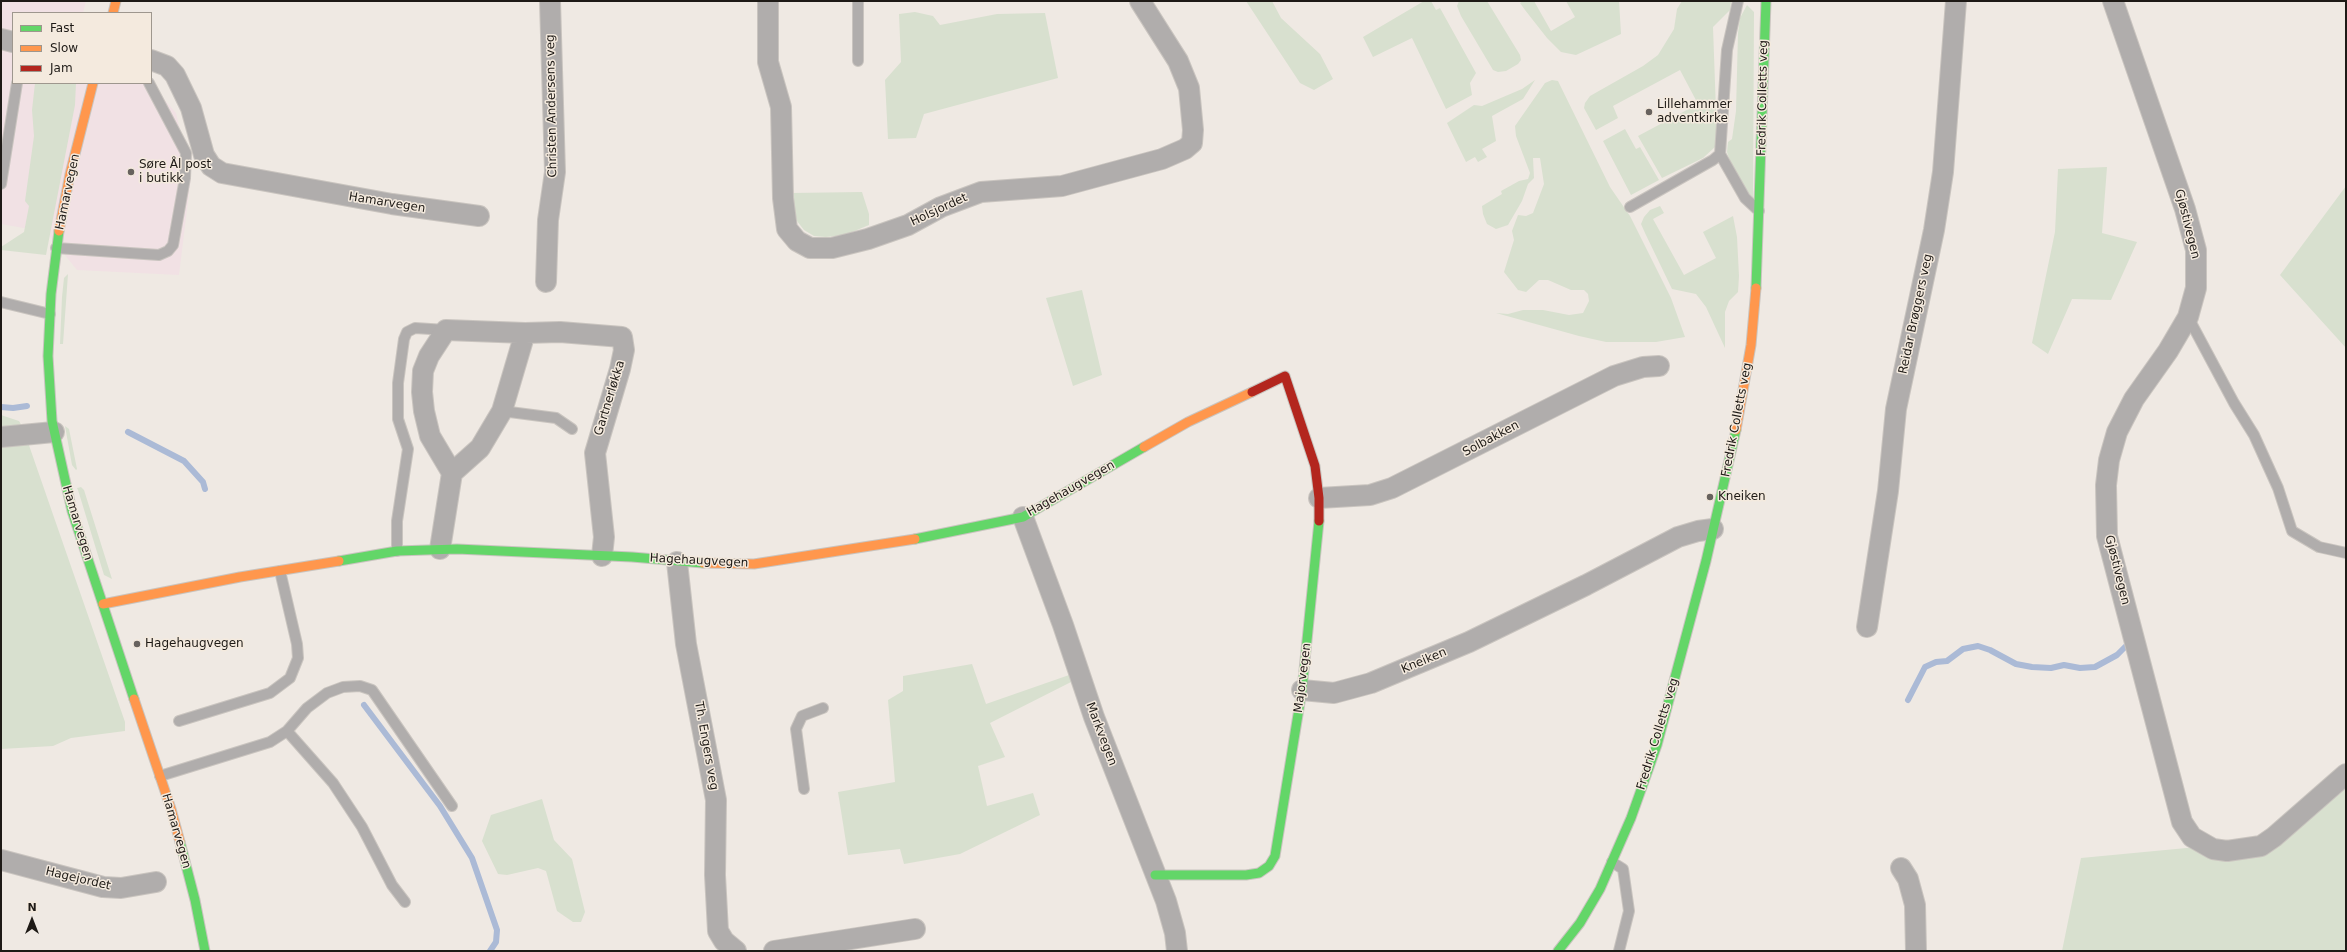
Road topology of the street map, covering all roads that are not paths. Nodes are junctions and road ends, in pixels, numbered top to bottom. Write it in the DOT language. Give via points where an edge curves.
graph roads {
  1 [pos="116,1"];
  2 [pos="550,1"];
  3 [pos="768,1"];
  4 [pos="858,1"];
  5 [pos="1140,1"];
  6 [pos="1738,1"];
  7 [pos="1766,1"];
  8 [pos="1956,1"];
  9 [pos="2113,1"];
  10 [pos="112,12"];
  11 [pos="1,40"];
  12 [pos="12,42"];
  13 [pos="152,60"];
  14 [pos="858,61"];
  15 [pos="17,84"];
  16 [pos="93,84"];
  17 [pos="150,84"];
  18 [pos="1720,154"];
  19 [pos="1,184"];
  20 [pos="1630,207"];
  21 [pos="1760,212"];
  22 [pos="479,216"];
  23 [pos="56,248"];
  24 [pos="546,282"];
  25 [pos="1,302"];
  26 [pos="50,314"];
  27 [pos="2188,317"];
  28 [pos="446,330"];
  29 [pos="525,333"];
  30 [pos="1659,366"];
  31 [pos="1285,376"];
  32 [pos="502,411"];
  33 [pos="572,429"];
  34 [pos="54,432"];
  35 [pos="1,437"];
  36 [pos="452,473"];
  37 [pos="1319,498"];
  38 [pos="1022,517"];
  39 [pos="1713,529"];
  40 [pos="440,549"];
  41 [pos="397,551"];
  42 [pos="2346,553"];
  43 [pos="602,556"];
  44 [pos="677,562"];
  45 [pos="280,571"];
  46 [pos="102,604"];
  47 [pos="1867,627"];
  48 [pos="1302,690"];
  49 [pos="822,708"];
  50 [pos="179,721"];
  51 [pos="287,731"];
  52 [pos="2346,774"];
  53 [pos="160,776"];
  54 [pos="804,790"];
  55 [pos="452,806"];
  56 [pos="1,860"];
  57 [pos="1612,862"];
  58 [pos="1902,868"];
  59 [pos="1156,875"];
  60 [pos="156,882"];
  61 [pos="405,902"];
  62 [pos="915,929"];
  63 [pos="205,951"];
  64 [pos="736,951"];
  65 [pos="774,951"];
  66 [pos="1177,951"];
  67 [pos="1558,951"];
  68 [pos="1619,951"];
  69 [pos="1916,951"];
  1 -- 10 [label="street"];
  2 -- 24 [label="street, Christen Andersens veg" via="555,172 548,220"];
  3 -- 5 [label="street, Holsjordet" via="768,62 780,107 783,198 787,229 797,241 810,248 832,248 868,240 908,225 941,207 982,192 1062,186 1185,149 1192,143 1193,130 1189,88 1178,62"];
  4 -- 14 [label="lane"];
  6 -- 18 [label="lane" via="1727,50"];
  7 -- 21 [label="street, Fredrik Colletts veg"];
  8 -- 47 [label="street, Reidar Brøggers veg" via="1943,172 1934,230 1896,409 1888,491"];
  9 -- 27 [label="street, Gjøstivegen" via="2185,209 2196,250 2196,288"];
  11 -- 12 [label="street"];
  13 -- 22 [label="street, Hamarvegen" via="167,66 175,75 191,108 204,155 211,166 222,173 392,204"];
  15 -- 19 [label="lane"];
  16 -- 23 [label="street, Hamarvegen" via="70,174"];
  17 -- 23 [label="lane" via="186,153 185,178 173,245 159,255"];
  18 -- 20 [label="lane"];
  18 -- 21 [label="lane" via="1744,198"];
  21 -- 39 [label="street, Fredrik Colletts veg" via="1757,281 1749,361 1741,408"];
  23 -- 26 [label="street, Hamarvegen"];
  25 -- 26 [label="lane"];
  26 -- 34 [label="street, Hamarvegen" via="48,385"];
  27 -- 42 [label="lane" via="2254,435 2278,488 2292,530 2319,547"];
  27 -- 52 [label="street, Gjøstivegen" via="2134,399 2117,432 2109,460 2106,485 2107,536 2182,822 2192,837 2213,849 2227,851 2261,846"];
  28 -- 29 [label="street, Gartnerløkka"];
  28 -- 36 [label="street" via="429,356 423,372 422,392 430,436"];
  28 -- 41 [label="lane" via="415,328 407,332 404,339 398,383 398,419 408,449 397,521"];
  29 -- 32 [label="street"];
  29 -- 43 [label="street, Gartnerløkka" via="560,332 622,337 624,350 620,369 595,453 604,537"];
  30 -- 37 [label="street, Solbakken" via="1643,367 1614,376 1392,488 1370,494"];
  31 -- 37 [label="street, Majorvegen" via="1315,466"];
  31 -- 38 [label="street, Hagehaugvegen" via="1188,422"];
  32 -- 33 [label="lane" via="556,418"];
  32 -- 36 [label="street" via="480,448"];
  34 -- 35 [label="street"];
  34 -- 46 [label="street, Hamarvegen" via="64,481"];
  36 -- 40 [label="street"];
  37 -- 48 [label="street, Majorvegen" via="1317,558"];
  38 -- 44 [label="street, Hagehaugvegen" via="918,539 754,564"];
  38 -- 59 [label="street, Markvegen" via="1061,618 1094,717"];
  39 -- 48 [label="street, Kneiken" via="1678,537 1586,586 1469,642 1370,683 1334,693"];
  39 -- 57 [label="street, Fredrik Colletts veg" via="1657,745 1632,818"];
  40 -- 41 [label="street, Hagehaugvegen"];
  40 -- 43 [label="street, Hagehaugvegen"];
  41 -- 45 [label="street, Hagehaugvegen"];
  43 -- 44 [label="street, Hagehaugvegen"];
  44 -- 64 [label="street, Th. Engers veg" via="686,644 716,800 715,875 718,931 724,941"];
  45 -- 46 [label="street, Hagehaugvegen" via="161,591"];
  45 -- 50 [label="lane" via="297,644 298,658 290,678 270,693"];
  46 -- 53 [label="street, Hamarvegen"];
  48 -- 59 [label="street, Majorvegen" via="1279,839 1275,856 1269,866 1259,873 1246,875"];
  49 -- 54 [label="lane" via="802,716 796,729"];
  51 -- 53 [label="lane" via="270,742"];
  51 -- 55 [label="lane" via="308,708 331,691 354,685 372,690"];
  51 -- 61 [label="lane" via="333,783 362,827 392,885"];
  53 -- 63 [label="street, Hamarvegen" via="187,867"];
  56 -- 60 [label="street, Hagejordet" via="103,887 120,888"];
  57 -- 67 [label="street, Fredrik Colletts veg" via="1580,923"];
  57 -- 68 [label="lane" via="1623,869 1629,911"];
  58 -- 69 [label="street" via="1908,879 1915,905"];
  59 -- 66 [label="street, Markvegen" via="1175,933"];
  62 -- 65 [label="street"];
}
